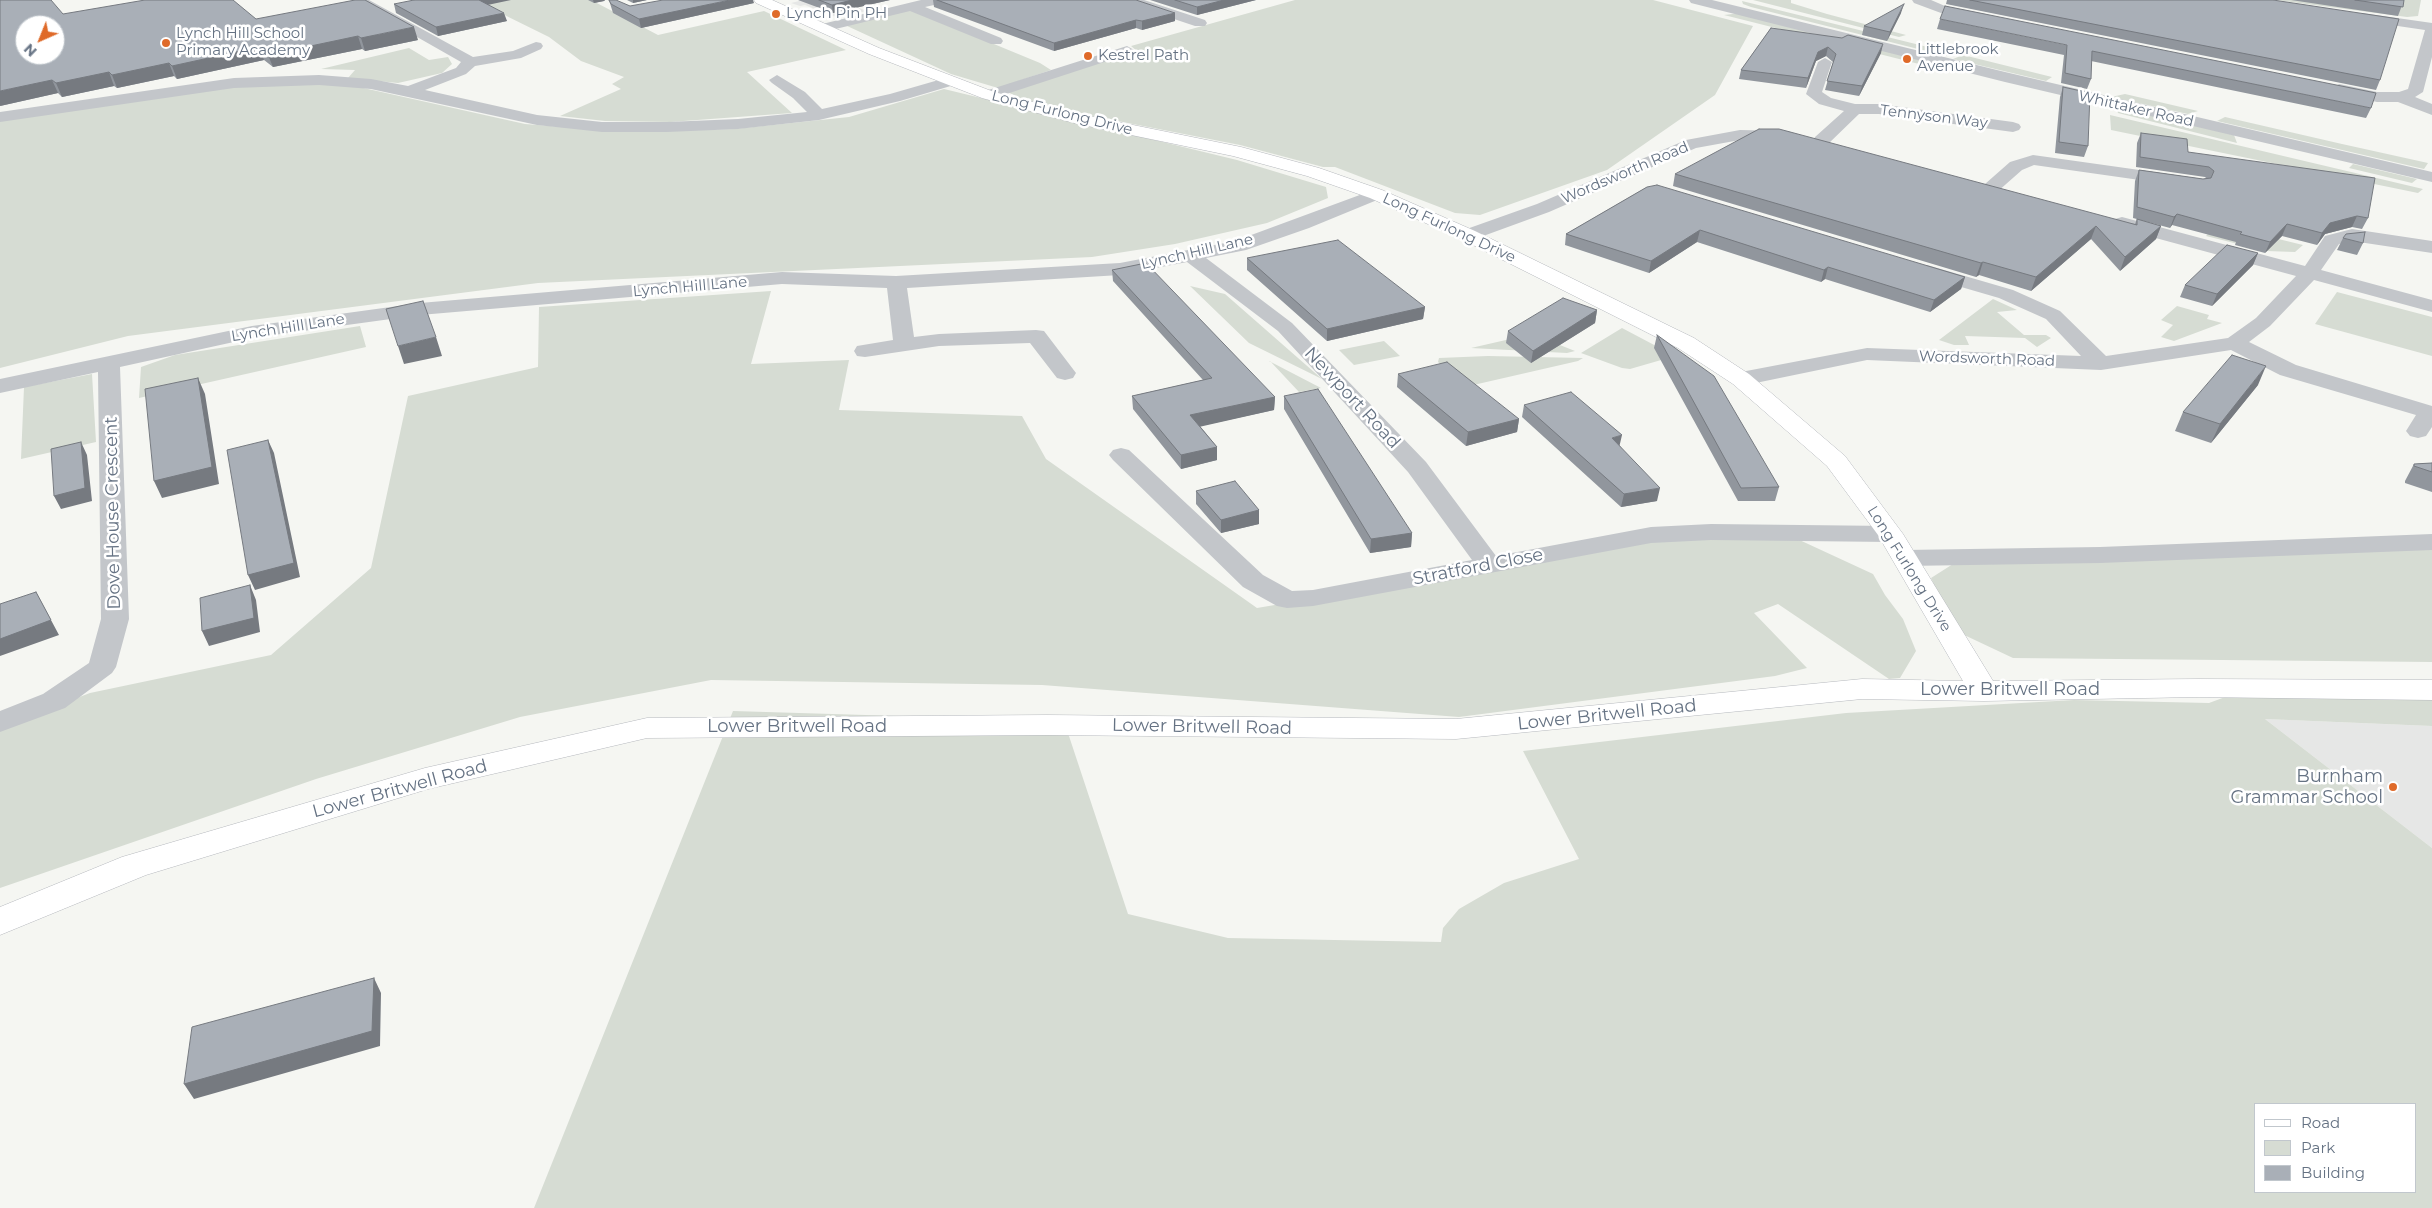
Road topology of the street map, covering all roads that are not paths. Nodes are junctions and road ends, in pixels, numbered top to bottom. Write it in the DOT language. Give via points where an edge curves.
graph roads {
  1 [pos="359,0"];
  2 [pos="761,0"];
  3 [pos="938,0"];
  4 [pos="1131,0"];
  5 [pos="1919,0"];
  6 [pos="1709,1"];
  7 [pos="403,5"];
  8 [pos="912,7"];
  9 [pos="378,11"];
  10 [pos="2346,14"];
  11 [pos="1999,20"];
  12 [pos="1200,23"];
  13 [pos="2432,27"];
  14 [pos="823,28"];
  15 [pos="2432,31"];
  16 [pos="996,41"];
  17 [pos="537,50"];
  18 [pos="1126,50"];
  19 [pos="470,62"];
  20 [pos="1825,62"];
  21 [pos="777,80"];
  22 [pos="949,82"];
  23 [pos="2328,87"];
  24 [pos="409,90"];
  25 [pos="988,95"];
  26 [pos="2400,97"];
  27 [pos="1855,109"];
  28 [pos="2432,110"];
  29 [pos="819,115"];
  30 [pos="0,117"];
  31 [pos="2013,127"];
  32 [pos="1821,141"];
  33 [pos="1840,147"];
  34 [pos="2432,177"];
  35 [pos="1617,178"];
  36 [pos="2189,182"];
  37 [pos="1972,183"];
  38 [pos="1645,186"];
  39 [pos="1992,188"];
  40 [pos="2011,193"];
  41 [pos="1376,194"];
  42 [pos="2107,219"];
  43 [pos="1468,235"];
  44 [pos="2432,247"];
  45 [pos="1192,256"];
  46 [pos="1911,266"];
  47 [pos="2309,274"];
  48 [pos="896,282"];
  49 [pos="2432,306"];
  50 [pos="2234,343"];
  51 [pos="904,345"];
  52 [pos="866,351"];
  53 [pos="109,362"];
  54 [pos="2101,364"];
  55 [pos="1065,373"];
  56 [pos="1741,379"];
  57 [pos="0,386"];
  58 [pos="2418,431"];
  59 [pos="1121,455"];
  60 [pos="1890,534"];
  61 [pos="2432,542"];
  62 [pos="1905,558"];
  63 [pos="1488,564"];
  64 [pos="2432,690"];
  65 [pos="1984,691"];
  66 [pos="0,722"];
  67 [pos="0,922"];
  1 -- 9 [label="street"];
  2 -- 14 [label="street, Long Furlong Drive"];
  3 -- 8 [label="street"];
  4 -- 12 [label="street"];
  5 -- 11 [label="street" via="1941,9"];
  6 -- 34 [label="street, Whittaker Road" via="2005,77"];
  7 -- 9 [label="street"];
  8 -- 14 [label="street"];
  8 -- 16 [label="street"];
  9 -- 19 [label="street"];
  10 -- 13 [label="street"];
  14 -- 22 [label="street, Long Furlong Drive"];
  15 -- 26 [label="street" via="2415,92"];
  17 -- 19 [label="street"];
  18 -- 25 [label="street"];
  19 -- 24 [label="street" via="461,71"];
  20 -- 27 [label="street, Tennyson Way" via="1814,94 1825,101"];
  21 -- 29 [label="street" via="799,95"];
  22 -- 25 [label="street, Long Furlong Drive"];
  22 -- 29 [label="street"];
  23 -- 26 [label="street" via="2377,97"];
  24 -- 29 [label="street" via="538,120 602,127 738,124"];
  24 -- 30 [label="street" via="319,80 234,83"];
  25 -- 41 [label="street, Long Furlong Drive" via="1078,119 1235,151 1313,172"];
  26 -- 28 [label="street"];
  27 -- 31 [label="street, Tennyson Way" via="1879,109"];
  27 -- 32 [label="street, Tennyson Way"];
  32 -- 33 [label="street, Wordsworth Road"];
  32 -- 35 [label="street, Wordsworth Road" via="1779,134 1740,135 1692,144"];
  35 -- 38 [label="street"];
  35 -- 43 [label="street, Wordsworth Road"];
  36 -- 39 [label="street" via="2033,160 2016,166"];
  37 -- 39 [label="street"];
  39 -- 40 [label="street"];
  41 -- 43 [label="street, Long Furlong Drive"];
  41 -- 45 [label="street, Lynch Hill Lane" via="1302,224"];
  42 -- 47 [label="street"];
  43 -- 56 [label="street, Long Furlong Drive" via="1686,343"];
  44 -- 47 [label="street, Wordsworth Road" via="2352,235 2332,240"];
  45 -- 48 [label="street, Lynch Hill Lane" via="1120,269"];
  45 -- 63 [label="street, Newport Road" via="1285,327 1369,414 1417,467"];
  46 -- 54 [label="street" via="2006,294 2053,316"];
  47 -- 49 [label="street"];
  47 -- 50 [label="street, Wordsworth Road" via="2263,322"];
  48 -- 51 [label="street"];
  48 -- 53 [label="street, Lynch Hill Lane" via="782,278 420,309 252,332"];
  50 -- 54 [label="street, Wordsworth Road"];
  50 -- 58 [label="street" via="2288,370 2429,412"];
  51 -- 52 [label="street"];
  51 -- 55 [label="street" via="938,340 1036,336"];
  53 -- 57 [label="street, Lynch Hill Lane"];
  53 -- 66 [label="street, Dove House Crescent" via="115,619 102,667 54,701"];
  54 -- 56 [label="street, Wordsworth Road" via="1867,354"];
  56 -- 60 [label="street, Long Furlong Drive" via="1836,461"];
  59 -- 63 [label="street, Stratford Close" via="1253,581 1288,600"];
  60 -- 62 [label="street, Long Furlong Drive"];
  60 -- 63 [label="street, Stratford Close" via="1711,532 1651,535"];
  61 -- 62 [label="street" via="2110,555"];
  62 -- 65 [label="street, Long Furlong Drive"];
  64 -- 65 [label="street, Lower Britwell Road" via="2198,688"];
  65 -- 67 [label="street, Lower Britwell Road" via="1862,689 1456,729 1057,725 647,728 416,782 134,866"];
}
